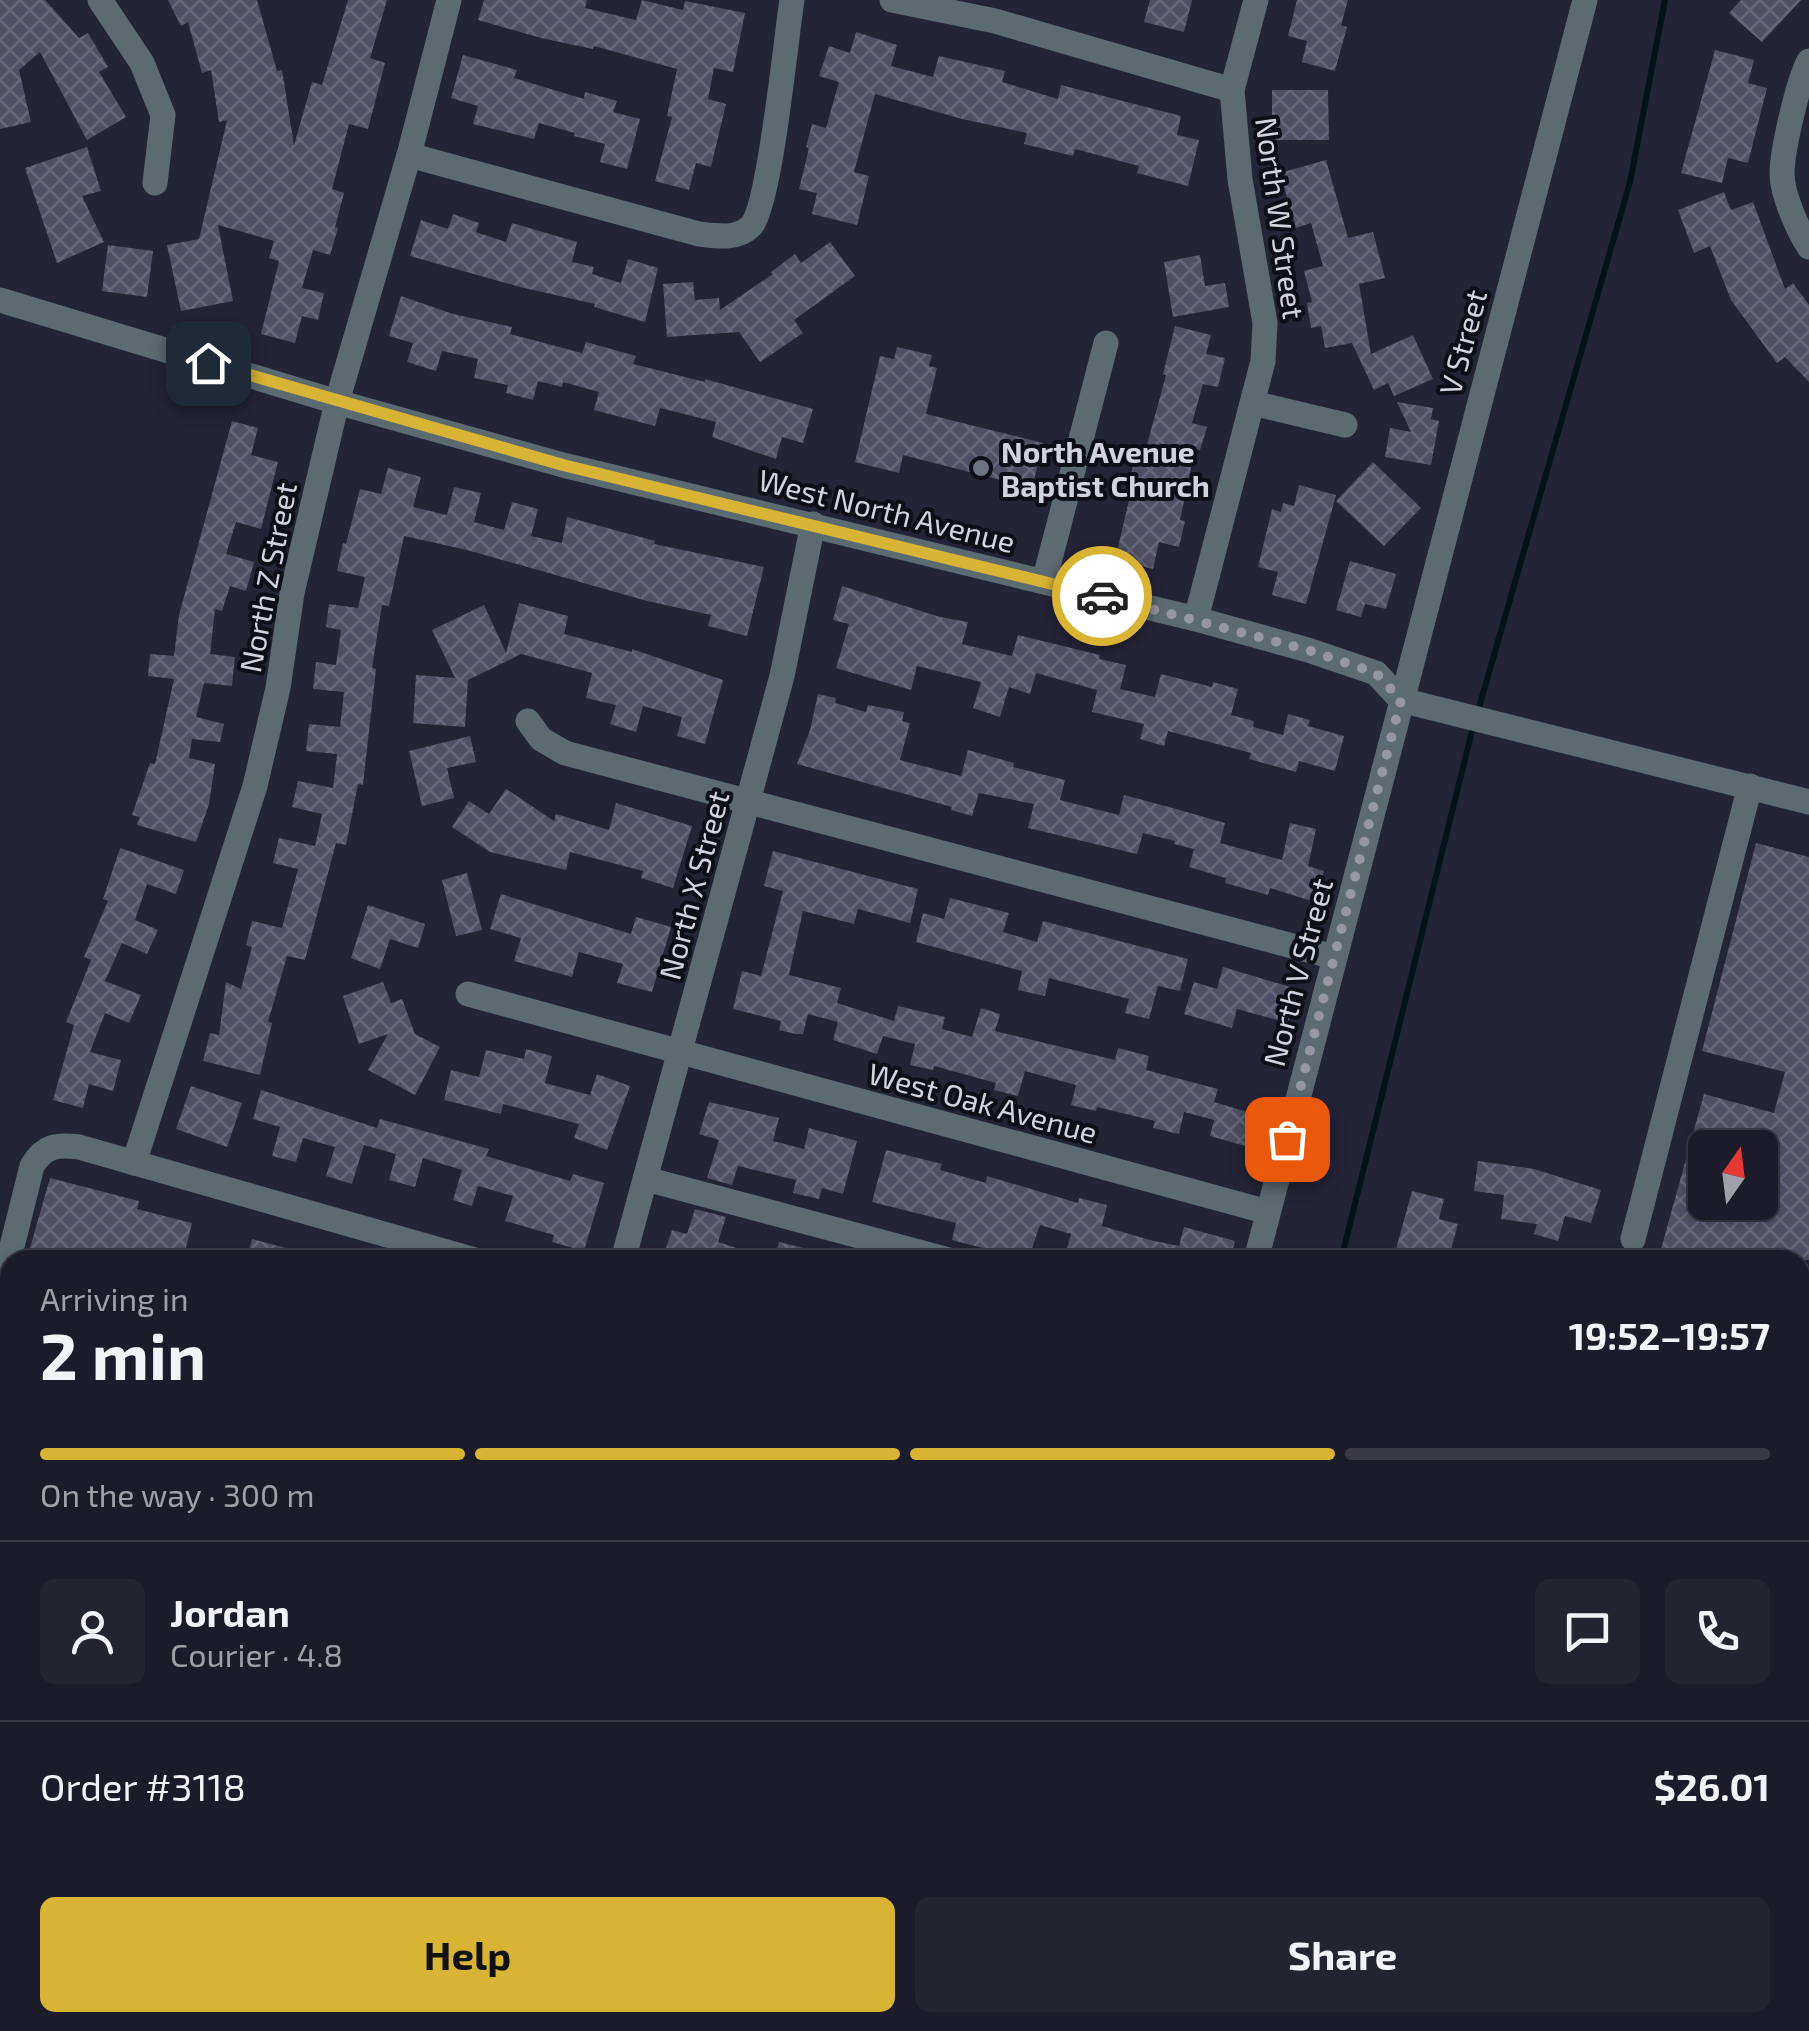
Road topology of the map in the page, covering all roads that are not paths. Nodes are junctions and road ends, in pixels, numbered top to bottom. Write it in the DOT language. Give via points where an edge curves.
graph roads {
  1 [pos="100,0"];
  2 [pos="449,0"];
  3 [pos="792,0"];
  4 [pos="892,0"];
  5 [pos="1256,0"];
  6 [pos="1585,0"];
  7 [pos="997,11"];
  8 [pos="1809,60"];
  9 [pos="1232,90"];
  10 [pos="408,155"];
  11 [pos="155,183"];
  12 [pos="1809,246"];
  13 [pos="0,300"];
  14 [pos="1106,343"];
  15 [pos="337,402"];
  16 [pos="1254,403"];
  17 [pos="1345,425"];
  18 [pos="812,524"];
  19 [pos="1044,582"];
  20 [pos="1196,619"];
  21 [pos="1401,700"];
  22 [pos="528,721"];
  23 [pos="1750,786"];
  24 [pos="748,802"];
  25 [pos="1809,802"];
  26 [pos="1334,957"];
  27 [pos="468,994"];
  28 [pos="682,1054"];
  29 [pos="134,1163"];
  30 [pos="646,1179"];
  31 [pos="1268,1212"];
  32 [pos="1634,1239"];
  33 [pos="12,1250"];
  34 [pos="440,1250"];
  35 [pos="626,1250"];
  36 [pos="912,1250"];
  37 [pos="1258,1250"];
  1 -- 11 [label="street" via="142,63 162,115"];
  2 -- 10 [label="street, North Z Street"];
  3 -- 10 [label="street" via="758,213 751,226 728,236 699,234"];
  4 -- 7 [label="street"];
  5 -- 9 [label="street, North W Street"];
  6 -- 21 [label="street, V Street"];
  7 -- 9 [label="street"];
  8 -- 12 [label="street" via="1782,176"];
  9 -- 16 [label="street, North W Street" via="1266,323"];
  10 -- 15 [label="street, North Z Street"];
  13 -- 15 [label="street, West North Avenue"];
  14 -- 19 [label="street"];
  15 -- 18 [label="street, West North Avenue"];
  15 -- 29 [label="street, North Z Street" via="255,786"];
  16 -- 17 [label="street"];
  16 -- 20 [label="street, North W Street"];
  18 -- 19 [label="street, West North Avenue"];
  18 -- 24 [label="street, North X Street"];
  19 -- 20 [label="street, West North Avenue"];
  20 -- 21 [label="street, West North Avenue" via="1376,673"];
  21 -- 23 [label="street, West North Avenue"];
  21 -- 26 [label="street, North V Street"];
  22 -- 24 [label="street" via="541,740 565,752"];
  23 -- 25 [label="street, West North Avenue"];
  23 -- 32 [label="street"];
  24 -- 26 [label="street"];
  24 -- 28 [label="street, North X Street"];
  26 -- 31 [label="street, North V Street"];
  27 -- 28 [label="street, West Oak Avenue"];
  28 -- 30 [label="street, North X Street"];
  28 -- 31 [label="street, West Oak Avenue"];
  29 -- 33 [label="street" via="59,1144 42,1150"];
  29 -- 34 [label="street"];
  30 -- 35 [label="street, North X Street"];
  30 -- 36 [label="street"];
  31 -- 37 [label="street, North V Street"];
}
